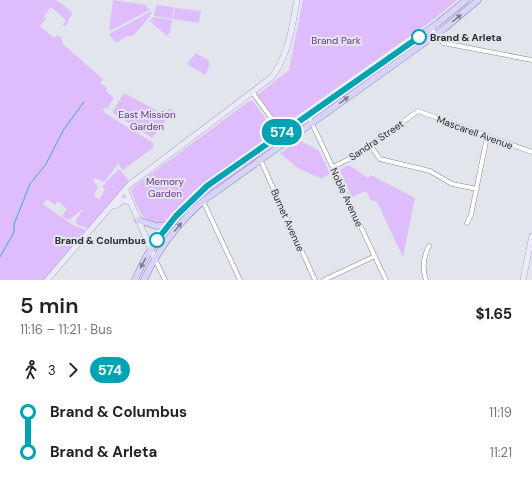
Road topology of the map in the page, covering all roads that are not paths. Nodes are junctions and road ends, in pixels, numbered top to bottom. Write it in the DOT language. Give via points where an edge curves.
graph roads {
  1 [pos="297,0"];
  2 [pos="466,0"];
  3 [pos="478,0"];
  4 [pos="431,28"];
  5 [pos="435,35"];
  6 [pos="532,60"];
  7 [pos="253,93"];
  8 [pos="418,111"];
  9 [pos="308,115"];
  10 [pos="312,122"];
  11 [pos="282,133"];
  12 [pos="487,137"];
  13 [pos="370,145"];
  14 [pos="532,152"];
  15 [pos="260,159"];
  16 [pos="333,167"];
  17 [pos="124,189"];
  18 [pos="477,189"];
  19 [pos="203,201"];
  20 [pos="130,202"];
  21 [pos="99,219"];
  22 [pos="138,220"];
  23 [pos="467,223"];
  24 [pos="168,225"];
  25 [pos="532,236"];
  26 [pos="429,246"];
  27 [pos="151,250"];
  28 [pos="530,250"];
  29 [pos="375,256"];
  30 [pos="155,259"];
  31 [pos="47,280"];
  32 [pos="135,280"];
  33 [pos="144,280"];
  34 [pos="165,280"];
  35 [pos="240,280"];
  36 [pos="315,280"];
  37 [pos="324,280"];
  38 [pos="386,280"];
  39 [pos="426,280"];
  40 [pos="523,280"];
  1 -- 7 [label="main road" via="285,55 272,77"];
  2 -- 4 [label="main road"];
  5 -- 3 [label="main road, one-way"];
  4 -- 5 [label="street"];
  4 -- 9 [label="main road"];
  5 -- 6 [label="street" via="443,43"];
  10 -- 5 [label="main road, one-way"];
  7 -- 11 [label="street"];
  7 -- 17 [label="main road"];
  8 -- 12 [label="street, Mascarell Avenue"];
  8 -- 13 [label="street, Sandra Street"];
  9 -- 10 [label="street, Noble Avenue"];
  9 -- 11 [label="main road"];
  10 -- 15 [label="main road"];
  10 -- 16 [label="street, Noble Avenue"];
  11 -- 24 [label="main road" via="207,186"];
  12 -- 14 [label="street, Mascarell Avenue"];
  12 -- 18 [label="street"];
  13 -- 16 [label="street, Sandra Street"];
  13 -- 18 [label="street" via="380,159 430,171 452,184"];
  15 -- 19 [label="main road"];
  15 -- 36 [label="street, Burnet Avenue"];
  16 -- 29 [label="street, Noble Avenue"];
  17 -- 20 [label="main road"];
  17 -- 21 [label="main road"];
  18 -- 23 [label="street"];
  30 -- 19 [label="main road, one-way" via="179,225"];
  19 -- 35 [label="street"];
  20 -- 21 [label="main road" via="121,200"];
  20 -- 22 [label="main road"];
  21 -- 31 [label="main road"];
  22 -- 24 [label="main road" via="153,225"];
  22 -- 27 [label="main road"];
  24 -- 27 [label="main road"];
  25 -- 28 [label="main road"];
  26 -- 39 [label="street" via="424,264"];
  27 -- 30 [label="main road"];
  27 -- 32 [label="main road, one-way"];
  28 -- 40 [label="main road"];
  29 -- 37 [label="street"];
  29 -- 38 [label="street, Noble Avenue"];
  30 -- 33 [label="main road"];
  30 -- 34 [label="street"];
}
